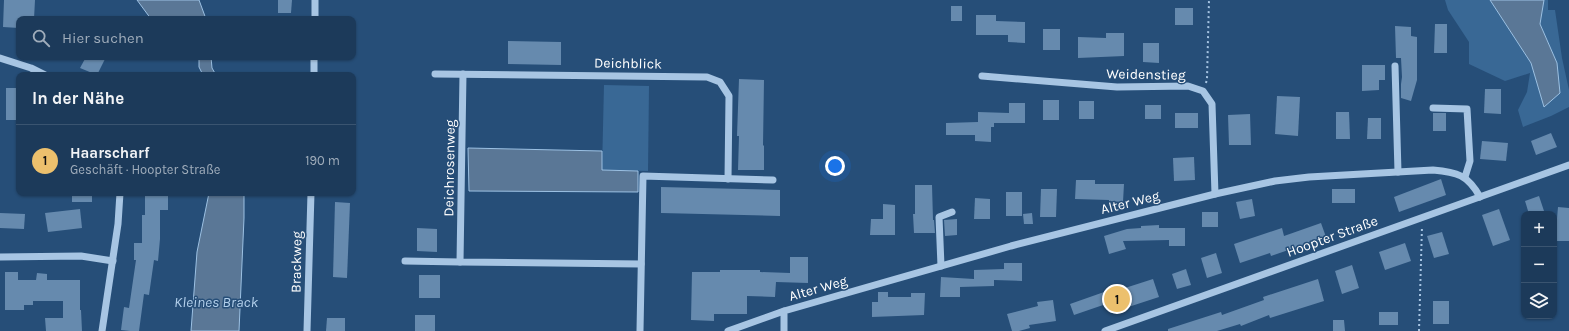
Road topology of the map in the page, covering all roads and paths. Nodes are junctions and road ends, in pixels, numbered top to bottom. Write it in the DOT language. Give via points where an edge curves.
graph roads {
  1 [pos="315,0"];
  2 [pos="1209,0"];
  3 [pos="315,16"];
  4 [pos="0,58"];
  5 [pos="314,60"];
  6 [pos="1395,66"];
  7 [pos="39,72"];
  8 [pos="314,72"];
  9 [pos="436,74"];
  10 [pos="463,74"];
  11 [pos="982,76"];
  12 [pos="1203,91"];
  13 [pos="1433,108"];
  14 [pos="1569,165"];
  15 [pos="1398,172"];
  16 [pos="1465,177"];
  17 [pos="728,179"];
  18 [pos="773,180"];
  19 [pos="1215,194"];
  20 [pos="120,196"];
  21 [pos="311,196"];
  22 [pos="1480,197"];
  23 [pos="952,212"];
  24 [pos="1422,217"];
  25 [pos="0,257"];
  26 [pos="405,261"];
  27 [pos="113,262"];
  28 [pos="460,262"];
  29 [pos="641,264"];
  30 [pos="941,266"];
  31 [pos="784,311"];
  32 [pos="102,331"];
  33 [pos="307,331"];
  34 [pos="640,331"];
  35 [pos="728,331"];
  36 [pos="784,331"];
  37 [pos="1105,331"];
  38 [pos="1419,331"];
  1 -- 3 [label="street"];
  2 -- 12 [label="path" via="1207,79"];
  4 -- 7 [label="street"];
  5 -- 8 [label="street"];
  6 -- 15 [label="street"];
  9 -- 10 [label="street, Deichblick"];
  10 -- 17 [label="street, Deichblick" via="707,77 720,82 729,96"];
  10 -- 28 [label="street, Deichrosenweg"];
  11 -- 12 [label="street, Weidenstieg" via="1117,87 1188,86"];
  12 -- 19 [label="street, Weidenstieg" via="1212,104"];
  13 -- 16 [label="street" via="1467,109 1470,161"];
  14 -- 22 [label="street, Hoopter Straße"];
  15 -- 16 [label="street, Alter Weg" via="1450,171"];
  15 -- 19 [label="street, Alter Weg" via="1275,181"];
  16 -- 22 [label="street"];
  17 -- 18 [label="street"];
  17 -- 29 [label="street" via="643,176"];
  19 -- 30 [label="street, Alter Weg"];
  20 -- 27 [label="street"];
  21 -- 33 [label="street, Brackweg"];
  22 -- 24 [label="street, Hoopter Straße"];
  23 -- 30 [label="street" via="940,217"];
  24 -- 37 [label="street, Hoopter Straße"];
  24 -- 38 [label="path"];
  25 -- 27 [label="street" via="81,256"];
  26 -- 28 [label="street"];
  27 -- 32 [label="street"];
  28 -- 29 [label="street"];
  29 -- 34 [label="street"];
  30 -- 31 [label="street, Alter Weg"];
  31 -- 35 [label="street, Alter Weg"];
  31 -- 36 [label="street, Alter Weg"];
}
